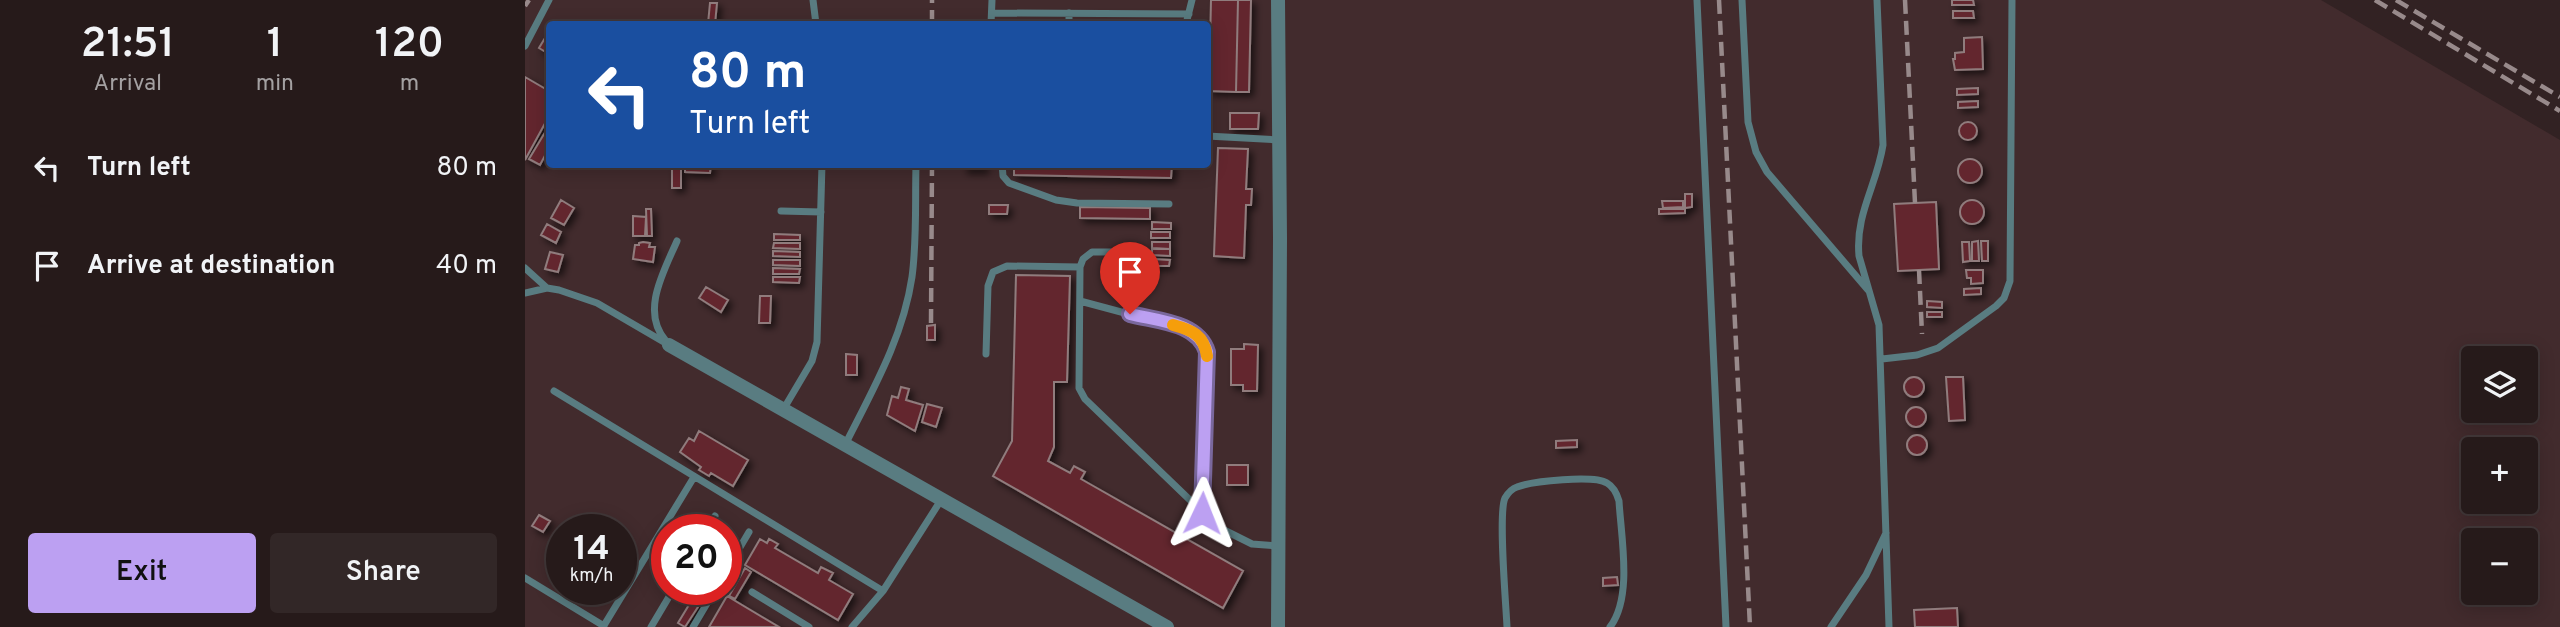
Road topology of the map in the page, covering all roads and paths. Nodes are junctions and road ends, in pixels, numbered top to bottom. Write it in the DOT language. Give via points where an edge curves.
graph roads {
  1 [pos="549,0"];
  2 [pos="813,0"];
  3 [pos="992,0"];
  4 [pos="1192,0"];
  5 [pos="1278,0"];
  6 [pos="1697,0"];
  7 [pos="1742,0"];
  8 [pos="1877,0"];
  9 [pos="2011,0"];
  10 [pos="992,13"];
  11 [pos="1069,13"];
  12 [pos="1189,14"];
  13 [pos="816,21"];
  14 [pos="991,21"];
  15 [pos="1069,21"];
  16 [pos="1187,21"];
  17 [pos="525,46"];
  18 [pos="1211,136"];
  19 [pos="1279,141"];
  20 [pos="822,168"];
  21 [pos="916,168"];
  22 [pos="1002,168"];
  23 [pos="1169,204"];
  24 [pos="781,211"];
  25 [pos="821,212"];
  26 [pos="677,241"];
  27 [pos="1139,252"];
  28 [pos="1080,267"];
  29 [pos="525,268"];
  30 [pos="547,288"];
  31 [pos="525,293"];
  32 [pos="1870,294"];
  33 [pos="1080,301"];
  34 [pos="669,345"];
  35 [pos="986,354"];
  36 [pos="1882,359"];
  37 [pos="554,391"];
  38 [pos="783,410"];
  39 [pos="845,445"];
  40 [pos="694,477"];
  41 [pos="941,500"];
  42 [pos="1202,513"];
  43 [pos="1888,529"];
  44 [pos="749,532"];
  45 [pos="742,544"];
  46 [pos="1279,546"];
  47 [pos="525,578"];
  48 [pos="883,591"];
  49 [pos="752,592"];
  50 [pos="664,605"];
  51 [pos="706,605"];
  52 [pos="603,626"];
  53 [pos="651,627"];
  54 [pos="693,627"];
  55 [pos="809,627"];
  56 [pos="852,627"];
  57 [pos="1167,627"];
  58 [pos="1278,627"];
  59 [pos="1507,627"];
  60 [pos="1610,627"];
  61 [pos="1726,627"];
  62 [pos="1831,627"];
  63 [pos="1889,627"];
  1 -- 17 [label="lane"];
  2 -- 13 [label="lane"];
  3 -- 10 [label="lane"];
  4 -- 12 [label="lane"];
  5 -- 19 [label="street"];
  6 -- 61 [label="lane"];
  7 -- 32 [label="lane" via="1748,122 1756,152 1767,172"];
  8 -- 32 [label="lane" via="1883,145 1862,212 1858,245"];
  9 -- 36 [label="lane" via="2008,290 1996,306 1938,348"];
  10 -- 11 [label="lane"];
  10 -- 14 [label="lane"];
  11 -- 12 [label="lane"];
  11 -- 15 [label="lane"];
  12 -- 16 [label="lane"];
  18 -- 19 [label="lane"];
  19 -- 46 [label="street"];
  20 -- 25 [label="lane"];
  21 -- 39 [label="lane" via="913,261 906,305 888,361"];
  22 -- 23 [label="lane" via="1009,184 1056,200"];
  24 -- 25 [label="lane"];
  25 -- 38 [label="lane" via="816,351"];
  26 -- 34 [label="lane" via="655,302 656,325"];
  27 -- 28 [label="lane" via="1092,253 1083,258"];
  28 -- 33 [label="lane"];
  28 -- 35 [label="lane" via="1007,266 993,272 988,286"];
  29 -- 30 [label="lane"];
  30 -- 31 [label="lane"];
  30 -- 34 [label="lane" via="597,303"];
  32 -- 36 [label="lane"];
  33 -- 42 [label="lane" via="1078,379 1084,399"];
  33 -- 42 [label="lane" via="1192,331 1204,342"];
  34 -- 38 [label="street"];
  36 -- 43 [label="lane"];
  37 -- 40 [label="lane"];
  38 -- 39 [label="street"];
  39 -- 41 [label="street"];
  40 -- 48 [label="lane"];
  40 -- 52 [label="lane"];
  41 -- 48 [label="lane"];
  41 -- 57 [label="street"];
  42 -- 46 [label="lane" via="1252,544"];
  43 -- 62 [label="lane" via="1866,575"];
  43 -- 63 [label="lane"];
  44 -- 45 [label="lane"];
  46 -- 58 [label="street"];
  47 -- 52 [label="lane"];
  48 -- 56 [label="lane"];
  49 -- 55 [label="lane"];
  50 -- 53 [label="lane"];
  51 -- 54 [label="lane"];
  59 -- 60 [label="lane" via="1502,514 1506,495 1529,484 1587,480 1608,484 1619,500 1624,589"];
}
